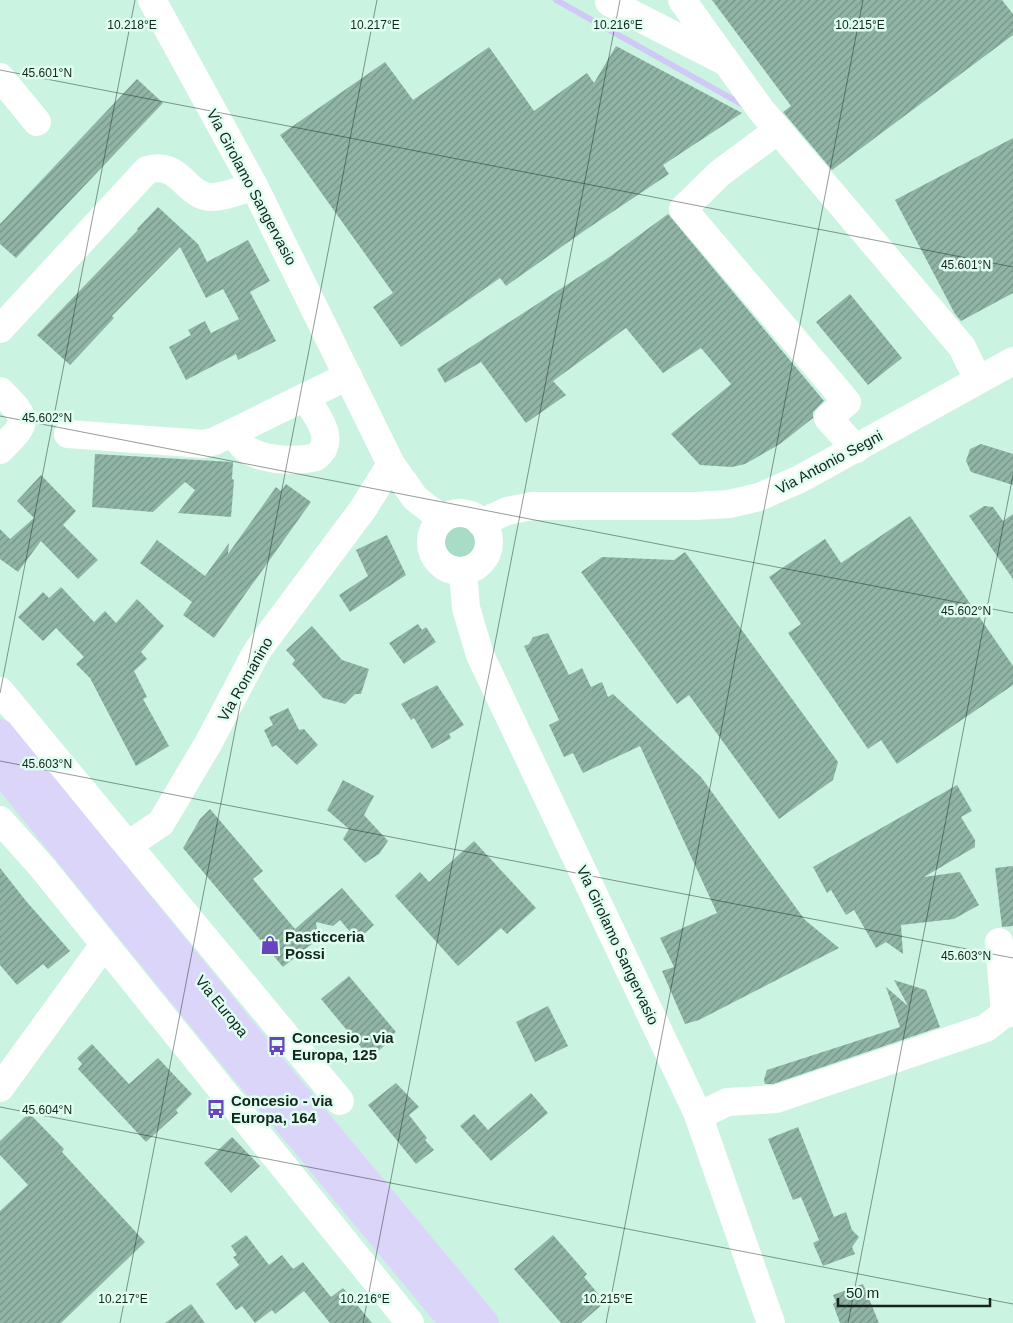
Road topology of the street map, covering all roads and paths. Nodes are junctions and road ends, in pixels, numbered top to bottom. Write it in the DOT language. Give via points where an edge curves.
graph roads {
  1 [pos="152,0"];
  2 [pos="612,0"];
  3 [pos="682,0"];
  4 [pos="726,62"];
  5 [pos="0,77"];
  6 [pos="37,122"];
  7 [pos="778,130"];
  8 [pos="254,186"];
  9 [pos="0,329"];
  10 [pos="1013,361"];
  11 [pos="348,376"];
  12 [pos="978,380"];
  13 [pos="0,391"];
  14 [pos="305,396"];
  15 [pos="234,432"];
  16 [pos="68,434"];
  17 [pos="856,449"];
  18 [pos="0,450"];
  19 [pos="391,464"];
  20 [pos="406,487"];
  21 [pos="363,509"];
  22 [pos="442,519"];
  23 [pos="481,523"];
  24 [pos="462,571"];
  25 [pos="0,691"];
  26 [pos="0,733"];
  27 [pos="54,757"];
  28 [pos="0,769"];
  29 [pos="33,773"];
  30 [pos="0,820"];
  31 [pos="128,845"];
  32 [pos="64,847"];
  33 [pos="42,867"];
  34 [pos="999,942"];
  35 [pos="104,944"];
  36 [pos="1009,1013"];
  37 [pos="301,1055"];
  38 [pos="277,1073"];
  39 [pos="0,1088"];
  40 [pos="340,1101"];
  41 [pos="699,1116"];
  42 [pos="440,1318"];
  43 [pos="410,1323"];
  44 [pos="485,1323"];
  45 [pos="771,1323"];
  1 -- 8 [label="street, Via Girolamo Sangervasio"];
  2 -- 4 [label="street" via="609,2"];
  3 -- 4 [label="street"];
  4 -- 7 [label="street"];
  5 -- 6 [label="street"];
  7 -- 12 [label="street" via="962,347"];
  7 -- 17 [label="street" via="720,173 683,209 847,402 828,418"];
  8 -- 9 [label="street" via="211,197 196,191 173,171 165,168 147,170"];
  8 -- 11 [label="street, Via Girolamo Sangervasio"];
  10 -- 12 [label="street, Via Antonio Segni"];
  11 -- 14 [label="street"];
  11 -- 19 [label="street, Via Girolamo Sangervasio"];
  12 -- 17 [label="street, Via Antonio Segni"];
  13 -- 18 [label="street" via="22,416 17,432"];
  14 -- 15 [label="street"];
  14 -- 15 [label="street" via="327,438 326,446 316,457 295,460 254,453 240,444"];
  15 -- 16 [label="street" via="215,441 194,444"];
  17 -- 23 [label="street, Via Antonio Segni" via="759,497 729,504 532,506 507,511"];
  19 -- 20 [label="street, Via Girolamo Sangervasio"];
  19 -- 21 [label="street, Via Romanino"];
  20 -- 21 [label="street, Via Romanino"];
  20 -- 22 [label="street, Via Girolamo Sangervasio"];
  21 -- 31 [label="street, Via Romanino" via="257,651 161,823"];
  22 -- 23 [label="street" via="467,514"];
  22 -- 24 [label="street" via="432,537 433,552 443,565"];
  23 -- 24 [label="street" via="489,540 487,552 475,567"];
  24 -- 41 [label="street, Via Girolamo Sangervasio" via="466,608 480,655"];
  25 -- 27 [label="street"];
  26 -- 29 [label="main road, Via Europa"];
  27 -- 29 [label="street"];
  27 -- 31 [label="street"];
  28 -- 32 [label="main road, Via Europa"];
  29 -- 38 [label="main road, Via Europa"];
  30 -- 33 [label="street"];
  31 -- 37 [label="street"];
  32 -- 33 [label="street"];
  32 -- 42 [label="main road, Via Europa"];
  33 -- 35 [label="street"];
  34 -- 36 [label="street"];
  35 -- 39 [label="street"];
  35 -- 43 [label="street"];
  36 -- 41 [label="street" via="986,1028 776,1099 727,1102"];
  37 -- 38 [label="street"];
  37 -- 40 [label="street"];
  38 -- 44 [label="main road, Via Europa"];
  41 -- 45 [label="street, Via Girolamo Sangervasio"];
}
